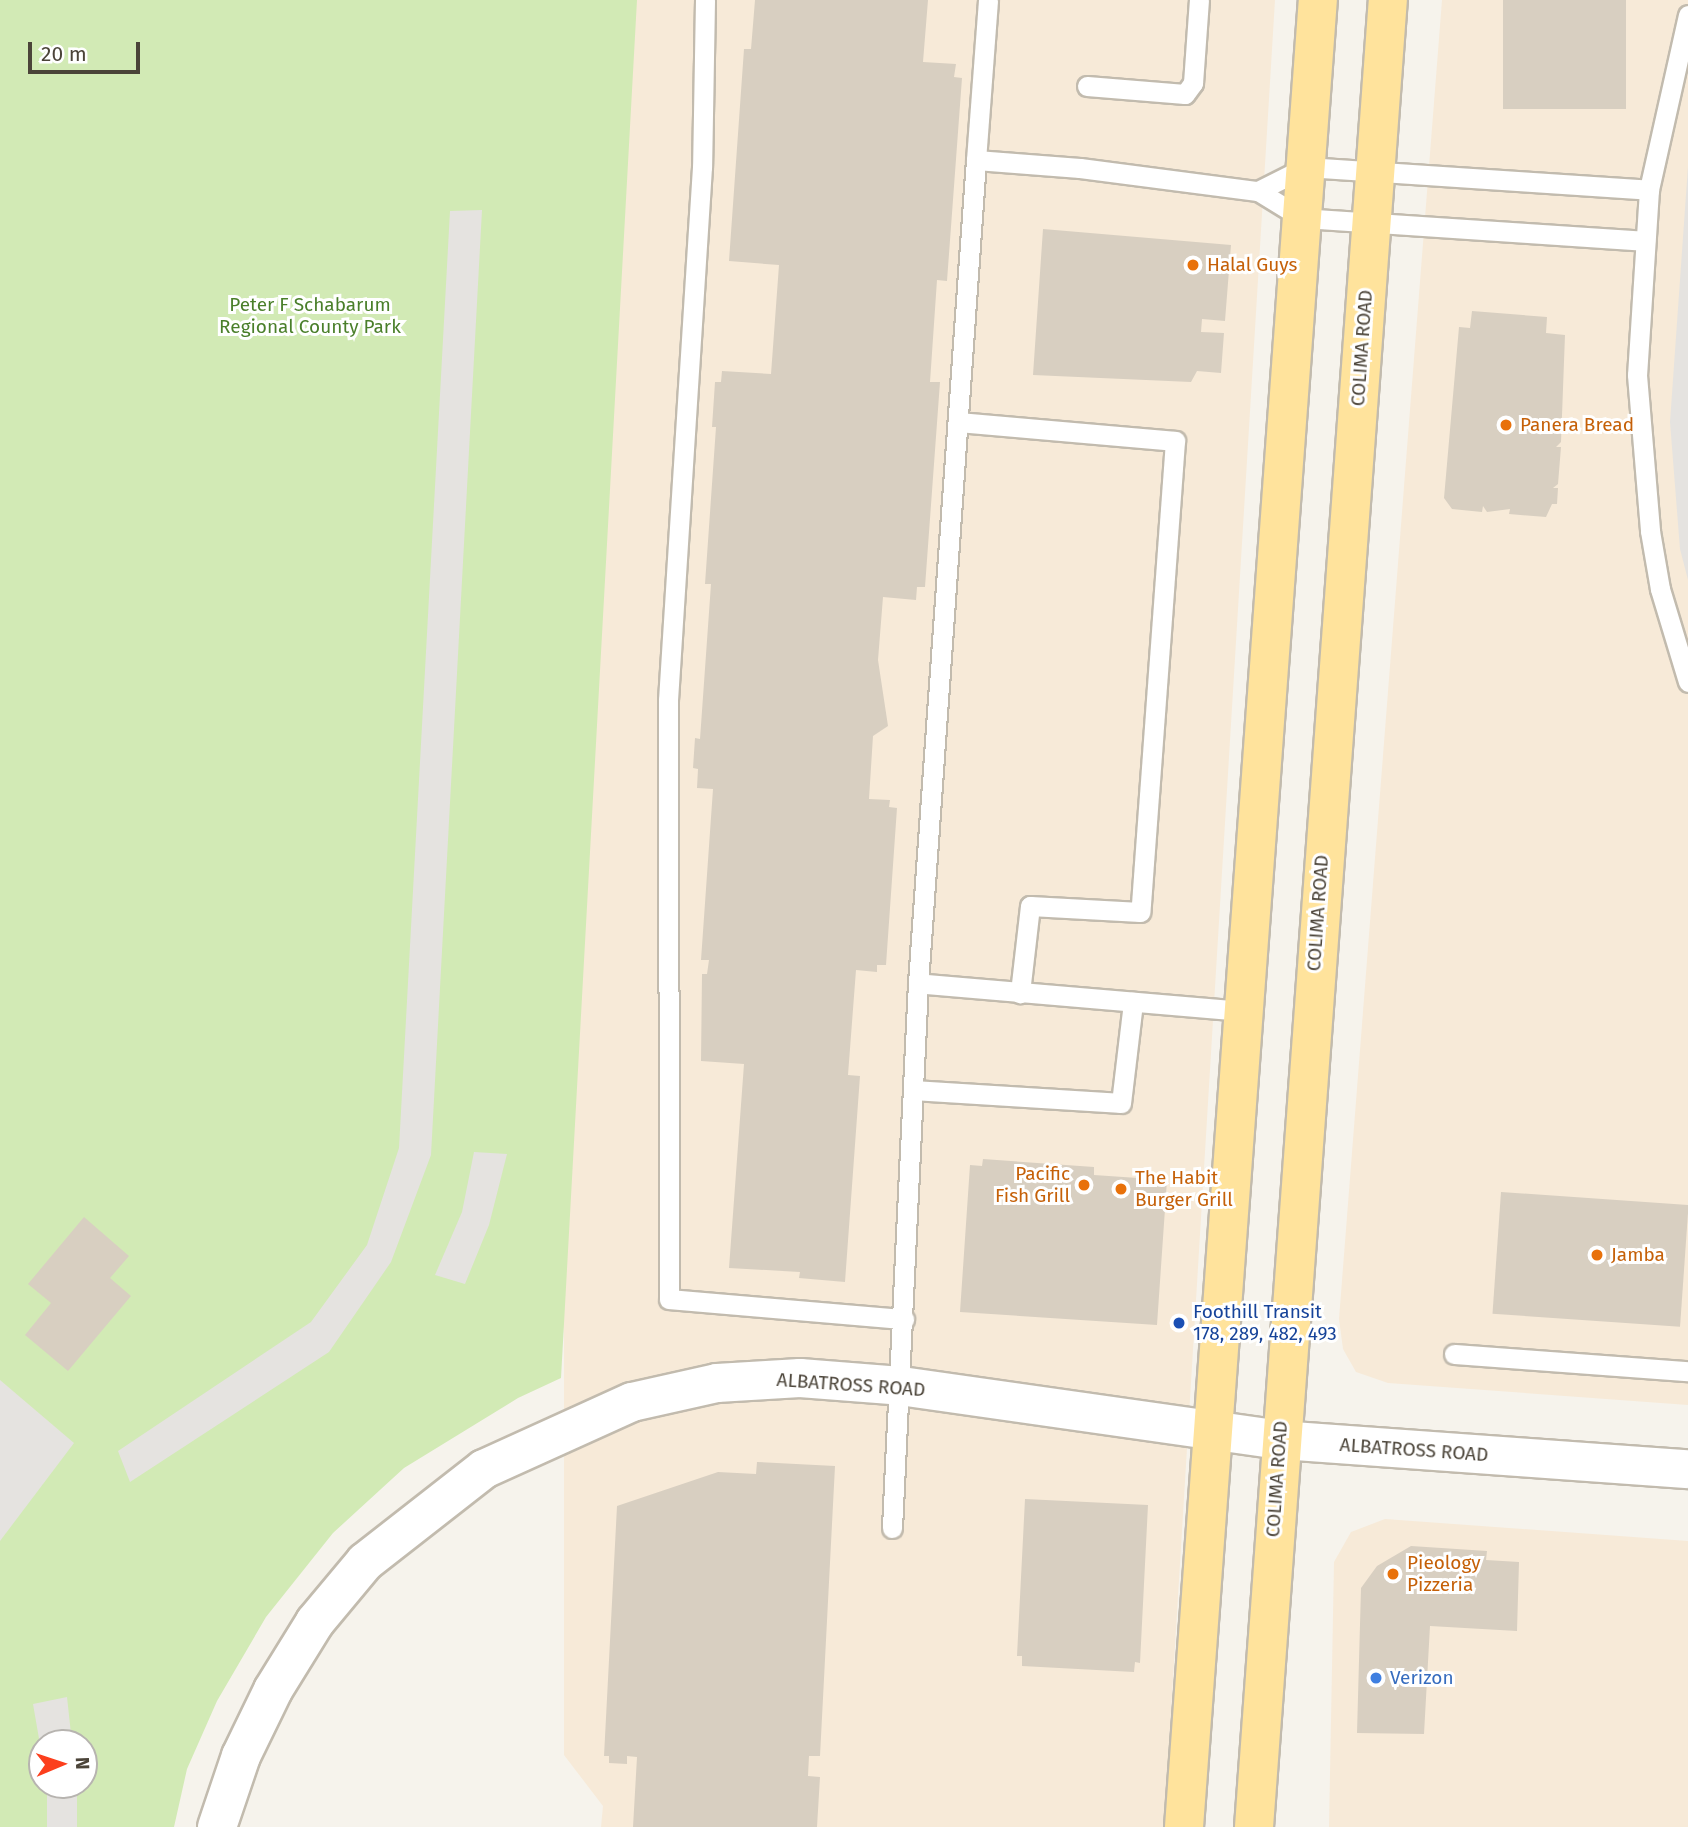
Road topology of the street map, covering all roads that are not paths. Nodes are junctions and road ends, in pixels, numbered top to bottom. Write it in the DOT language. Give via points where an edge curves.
graph roads {
  1 [pos="705,0"];
  2 [pos="988,0"];
  3 [pos="1199,0"];
  4 [pos="1318,0"];
  5 [pos="1388,0"];
  6 [pos="1688,15"];
  7 [pos="1087,86"];
  8 [pos="976,160"];
  9 [pos="1306,167"];
  10 [pos="1375,172"];
  11 [pos="1649,190"];
  12 [pos="1258,191"];
  13 [pos="1302,218"];
  14 [pos="1371,222"];
  15 [pos="1645,241"];
  16 [pos="959,422"];
  17 [pos="1688,682"];
  18 [pos="918,983"];
  19 [pos="1020,993"];
  20 [pos="1133,1002"];
  21 [pos="1242,1011"];
  22 [pos="914,1090"];
  23 [pos="904,1319"];
  24 [pos="1454,1354"];
  25 [pos="1688,1371"];
  26 [pos="901,1385"];
  27 [pos="1210,1432"];
  28 [pos="1280,1440"];
  29 [pos="1688,1469"];
  30 [pos="891,1528"];
  31 [pos="217,1827"];
  32 [pos="1184,1827"];
  33 [pos="1254,1827"];
  1 -- 23 [label="lane" via="701,195 668,700 668,1299"];
  2 -- 8 [label="lane"];
  3 -- 7 [label="lane" via="1193,83 1185,94"];
  4 -- 9 [label="main road"];
  5 -- 10 [label="main road, COLIMA ROAD"];
  6 -- 11 [label="lane"];
  8 -- 12 [label="lane"];
  8 -- 16 [label="lane"];
  9 -- 10 [label="lane"];
  9 -- 12 [label="lane"];
  9 -- 13 [label="main road"];
  10 -- 11 [label="lane"];
  10 -- 14 [label="main road, COLIMA ROAD"];
  11 -- 15 [label="lane"];
  12 -- 13 [label="lane"];
  13 -- 14 [label="lane"];
  13 -- 21 [label="main road"];
  14 -- 15 [label="lane"];
  14 -- 28 [label="main road, COLIMA ROAD"];
  15 -- 17 [label="lane" via="1637,375 1643,484 1660,589"];
  16 -- 18 [label="lane"];
  16 -- 19 [label="lane" via="1174,441 1140,912 1030,906"];
  18 -- 19 [label="lane"];
  18 -- 22 [label="lane"];
  19 -- 20 [label="lane"];
  20 -- 21 [label="lane"];
  20 -- 22 [label="lane" via="1121,1103"];
  21 -- 27 [label="main road"];
  22 -- 23 [label="lane"];
  23 -- 26 [label="lane"];
  24 -- 25 [label="lane"];
  26 -- 27 [label="street, ALBATROSS ROAD"];
  26 -- 30 [label="lane"];
  26 -- 31 [label="street, ALBATROSS ROAD" via="800,1378 717,1383 632,1402 484,1469 365,1562 315,1622 273,1690 241,1756"];
  27 -- 28 [label="street, ALBATROSS ROAD"];
  27 -- 32 [label="main road"];
  28 -- 29 [label="street, ALBATROSS ROAD"];
  28 -- 33 [label="main road, COLIMA ROAD"];
}
